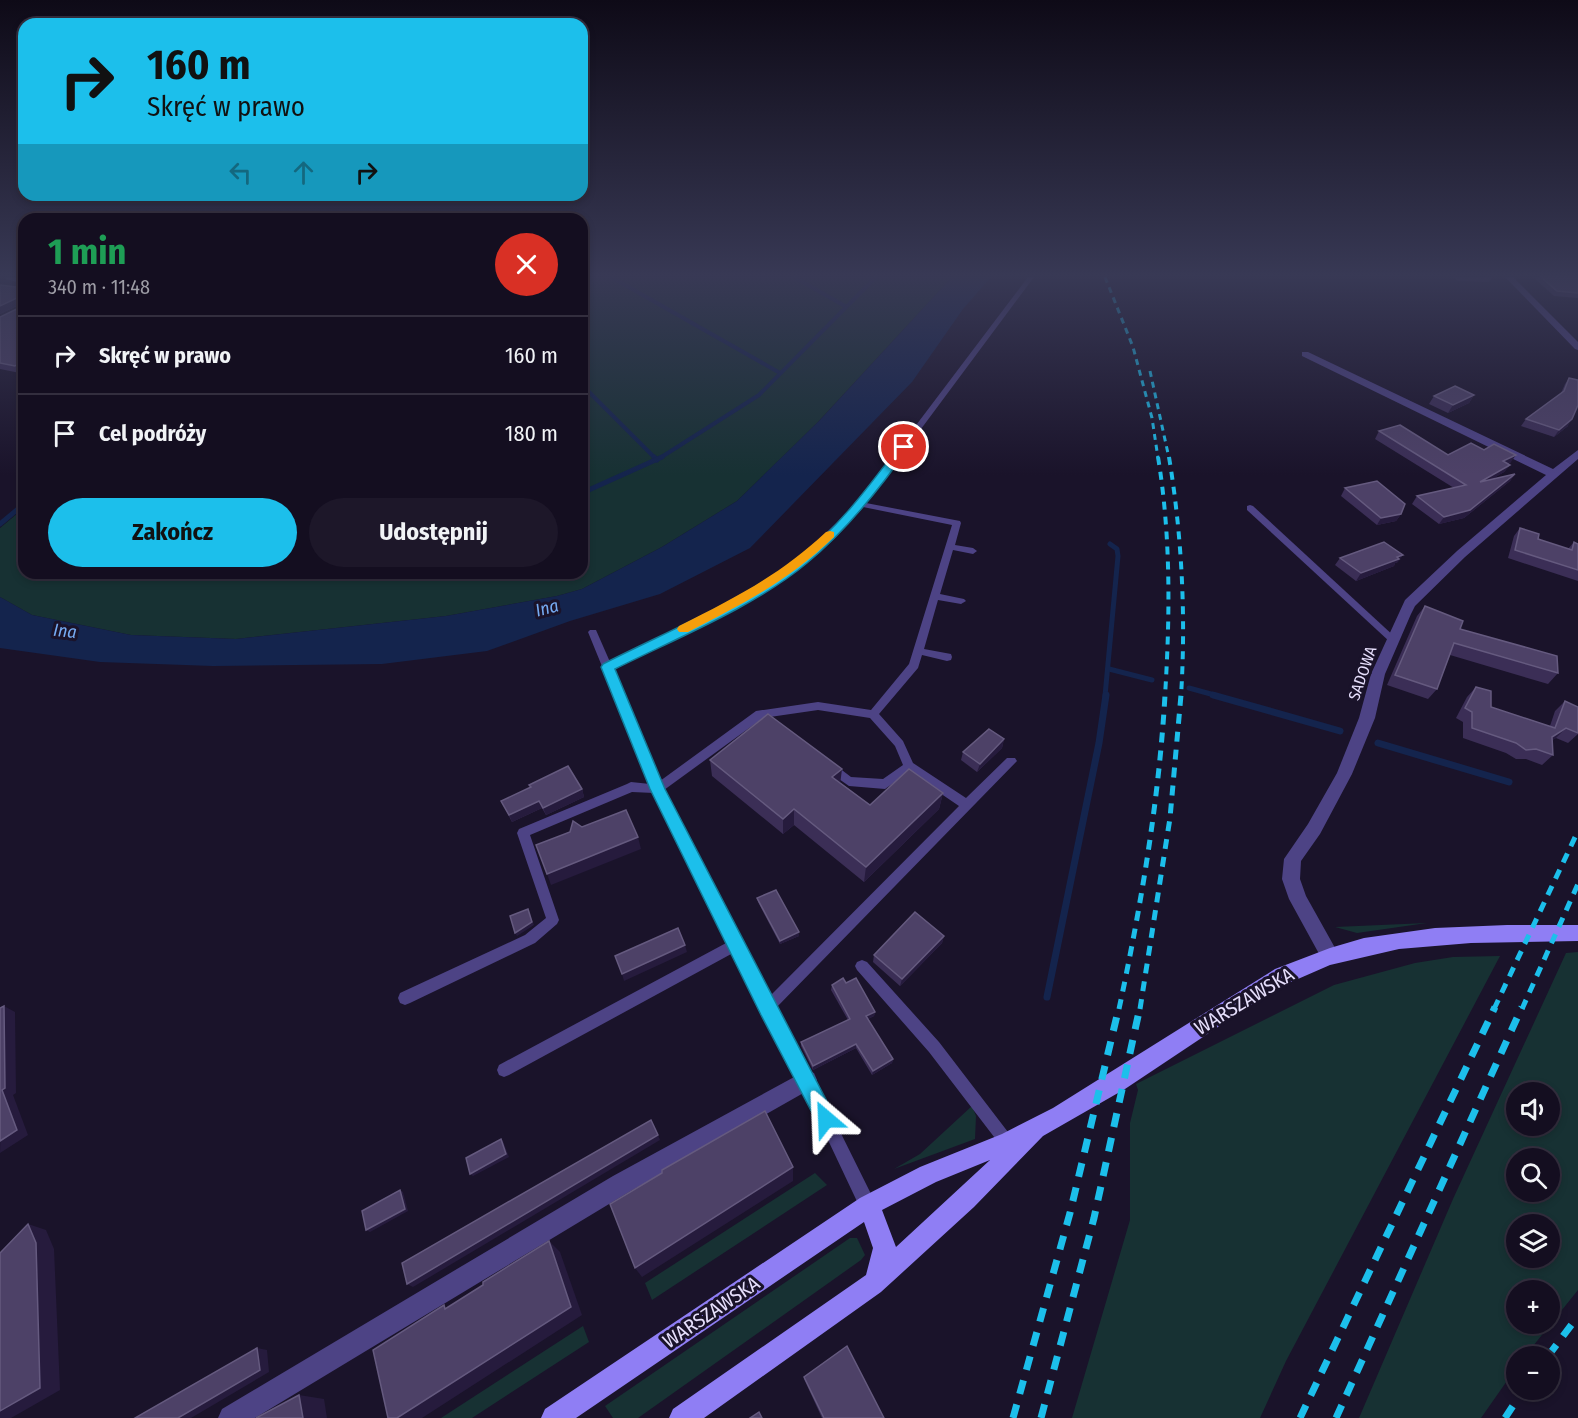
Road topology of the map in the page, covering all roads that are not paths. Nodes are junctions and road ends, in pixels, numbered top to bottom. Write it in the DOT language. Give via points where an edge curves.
graph roads {
  1 [pos="981,343"];
  2 [pos="1305,354"];
  3 [pos="1578,453"];
  4 [pos="1554,474"];
  5 [pos="861,504"];
  6 [pos="1250,508"];
  7 [pos="950,546"];
  8 [pos="973,551"];
  9 [pos="935,596"];
  10 [pos="961,601"];
  11 [pos="593,632"];
  12 [pos="1393,640"];
  13 [pos="918,651"];
  14 [pos="947,657"];
  15 [pos="608,667"];
  16 [pos="760,714"];
  17 [pos="873,714"];
  18 [pos="778,728"];
  19 [pos="822,761"];
  20 [pos="1011,761"];
  21 [pos="909,766"];
  22 [pos="658,789"];
  23 [pos="967,806"];
  24 [pos="1578,933"];
  25 [pos="737,944"];
  26 [pos="1330,955"];
  27 [pos="862,966"];
  28 [pos="405,998"];
  29 [pos="767,1008"];
  30 [pos="504,1070"];
  31 [pos="807,1080"];
  32 [pos="1040,1126"];
  33 [pos="1006,1141"];
  34 [pos="868,1206"];
  35 [pos="873,1284"];
  36 [pos="231,1418"];
  37 [pos="554,1418"];
  38 [pos="682,1418"];
  1 -- 5 [label="lane"];
  2 -- 4 [label="street"];
  3 -- 4 [label="street, SADOWA"];
  4 -- 12 [label="street, SADOWA" via="1410,603"];
  5 -- 7 [label="lane" via="957,523"];
  5 -- 15 [label="lane" via="802,561 750,596"];
  6 -- 12 [label="lane"];
  7 -- 8 [label="lane"];
  7 -- 9 [label="lane"];
  9 -- 10 [label="lane"];
  9 -- 13 [label="lane"];
  11 -- 15 [label="lane"];
  12 -- 26 [label="street, SADOWA" via="1344,774 1293,859 1291,879 1298,899"];
  13 -- 14 [label="lane"];
  13 -- 17 [label="lane" via="914,665"];
  15 -- 22 [label="lane"];
  16 -- 17 [label="lane" via="818,706"];
  16 -- 18 [label="lane"];
  16 -- 22 [label="lane"];
  17 -- 21 [label="lane" via="899,744"];
  19 -- 21 [label="lane" via="849,781 885,784"];
  20 -- 23 [label="lane"];
  21 -- 23 [label="lane"];
  22 -- 25 [label="lane"];
  22 -- 28 [label="lane" via="630,788 523,833 553,920 531,939"];
  23 -- 29 [label="lane"];
  24 -- 26 [label="main road, WARSZAWSKA" via="1426,938 1367,945"];
  25 -- 29 [label="lane"];
  25 -- 30 [label="lane"];
  26 -- 32 [label="main road, WARSZAWSKA" via="1251,992 1160,1054"];
  27 -- 33 [label="lane" via="934,1047"];
  29 -- 31 [label="lane"];
  31 -- 34 [label="lane"];
  31 -- 36 [label="street" via="621,1184"];
  32 -- 33 [label="main road, WARSZAWSKA"];
  32 -- 35 [label="main road, WARSZAWSKA"];
  33 -- 34 [label="main road, WARSZAWSKA"];
  34 -- 35 [label="main road" via="886,1252"];
  34 -- 37 [label="main road, WARSZAWSKA"];
  35 -- 38 [label="main road, WARSZAWSKA"];
}
